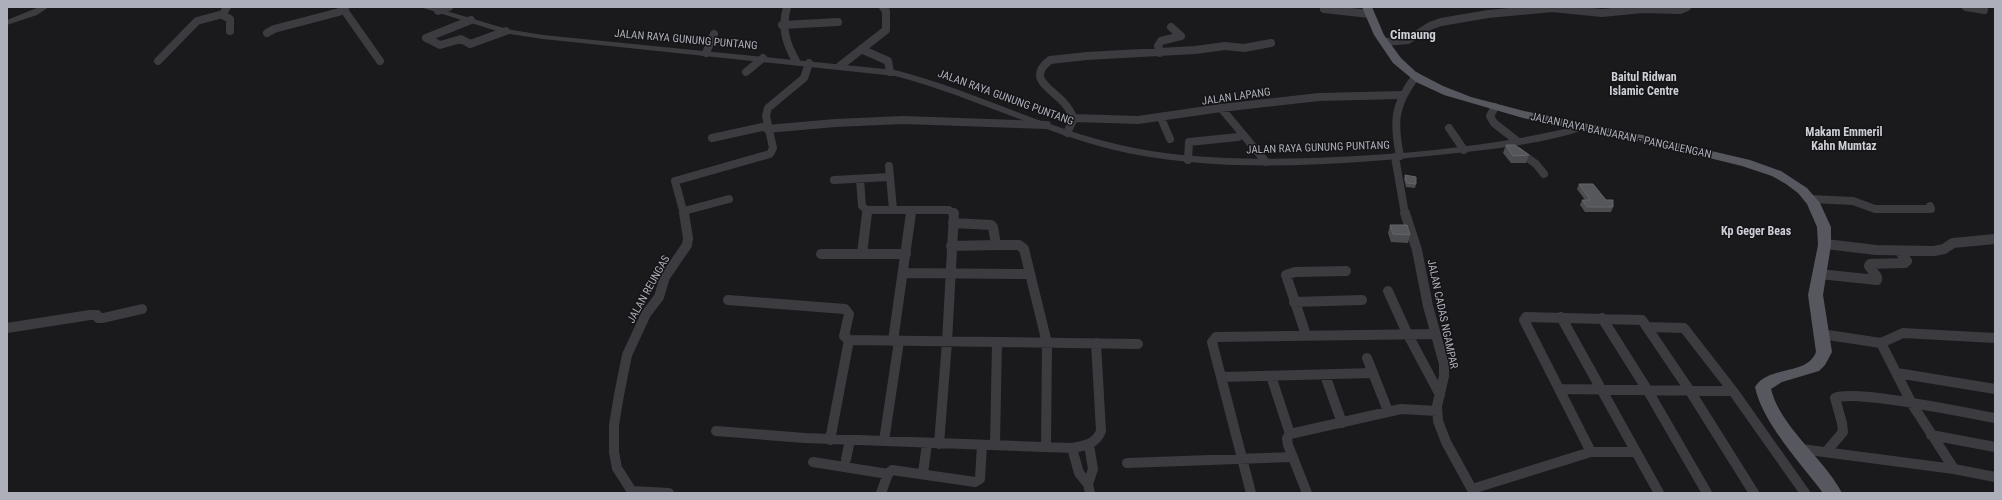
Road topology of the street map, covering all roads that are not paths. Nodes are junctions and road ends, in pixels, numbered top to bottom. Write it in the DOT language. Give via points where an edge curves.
graph roads {
  1 [pos="45,7"];
  2 [pos="227,7"];
  3 [pos="424,7"];
  4 [pos="449,7"];
  5 [pos="787,7"];
  6 [pos="883,7"];
  7 [pos="1687,7"];
  8 [pos="1966,7"];
  9 [pos="344,9"];
  10 [pos="1324,9"];
  11 [pos="1984,10"];
  12 [pos="438,11"];
  13 [pos="222,15"];
  14 [pos="1370,15"];
  15 [pos="471,20"];
  16 [pos="838,22"];
  17 [pos="7,23"];
  18 [pos="782,25"];
  19 [pos="1171,27"];
  20 [pos="230,31"];
  21 [pos="506,31"];
  22 [pos="267,32"];
  23 [pos="714,34"];
  24 [pos="1385,42"];
  25 [pos="1271,43"];
  26 [pos="861,49"];
  27 [pos="706,53"];
  28 [pos="1160,53"];
  29 [pos="763,58"];
  30 [pos="158,61"];
  31 [pos="380,61"];
  32 [pos="796,61"];
  33 [pos="808,63"];
  34 [pos="840,66"];
  35 [pos="746,72"];
  36 [pos="890,72"];
  37 [pos="1416,76"];
  38 [pos="1401,96"];
  39 [pos="1495,107"];
  40 [pos="1221,108"];
  41 [pos="1074,118"];
  42 [pos="1161,118"];
  43 [pos="1047,125"];
  44 [pos="767,128"];
  45 [pos="1449,128"];
  46 [pos="1582,128"];
  47 [pos="1067,133"];
  48 [pos="1238,137"];
  49 [pos="712,138"];
  50 [pos="1170,139"];
  51 [pos="1512,142"];
  52 [pos="1464,150"];
  53 [pos="1397,157"];
  54 [pos="1188,160"];
  55 [pos="1266,162"];
  56 [pos="888,166"];
  57 [pos="1544,174"];
  58 [pos="889,177"];
  59 [pos="860,179"];
  60 [pos="834,180"];
  61 [pos="729,199"];
  62 [pos="1811,199"];
  63 [pos="1930,206"];
  64 [pos="893,209"];
  65 [pos="867,210"];
  66 [pos="911,210"];
  67 [pos="684,212"];
  68 [pos="953,222"];
  69 [pos="1995,239"];
  70 [pos="1826,244"];
  71 [pos="996,245"];
  72 [pos="951,246"];
  73 [pos="1899,251"];
  74 [pos="821,254"];
  75 [pos="862,254"];
  76 [pos="906,254"];
  77 [pos="1346,271"];
  78 [pos="903,273"];
  79 [pos="950,273"];
  80 [pos="1030,274"];
  81 [pos="1819,274"];
  82 [pos="1388,291"];
  83 [pos="728,300"];
  84 [pos="1362,300"];
  85 [pos="1294,302"];
  86 [pos="142,309"];
  87 [pos="1561,317"];
  88 [pos="1602,318"];
  89 [pos="1648,327"];
  90 [pos="7,328"];
  91 [pos="1406,333"];
  92 [pos="1435,334"];
  93 [pos="1821,334"];
  94 [pos="1306,335"];
  95 [pos="1995,338"];
  96 [pos="849,340"];
  97 [pos="896,341"];
  98 [pos="947,342"];
  99 [pos="998,342"];
  100 [pos="1047,343"];
  101 [pos="1096,343"];
  102 [pos="1881,343"];
  103 [pos="1138,344"];
  104 [pos="1367,358"];
  105 [pos="1373,373"];
  106 [pos="1897,373"];
  107 [pos="1325,375"];
  108 [pos="1271,376"];
  109 [pos="1221,377"];
  110 [pos="1560,389"];
  111 [pos="1602,389"];
  112 [pos="1995,389"];
  113 [pos="1648,391"];
  114 [pos="1690,391"];
  115 [pos="1733,391"];
  116 [pos="1440,395"];
  117 [pos="1912,404"];
  118 [pos="1437,411"];
  119 [pos="1388,412"];
  120 [pos="1995,418"];
  121 [pos="1342,423"];
  122 [pos="716,431"];
  123 [pos="1290,434"];
  124 [pos="1932,435"];
  125 [pos="830,440"];
  126 [pos="850,440"];
  127 [pos="884,441"];
  128 [pos="927,444"];
  129 [pos="939,444"];
  130 [pos="982,445"];
  131 [pos="995,445"];
  132 [pos="1089,445"];
  133 [pos="1046,446"];
  134 [pos="1995,447"];
  135 [pos="1072,448"];
  136 [pos="1801,449"];
  137 [pos="1591,452"];
  138 [pos="1636,452"];
  139 [pos="1826,452"];
  140 [pos="1293,457"];
  141 [pos="1242,458"];
  142 [pos="846,459"];
  143 [pos="813,462"];
  144 [pos="1127,463"];
  145 [pos="1954,469"];
  146 [pos="923,473"];
  147 [pos="888,474"];
  148 [pos="1995,477"];
  149 [pos="1089,488"];
  150 [pos="1473,491"];
  151 [pos="632,492"];
  152 [pos="669,493"];
  153 [pos="881,493"];
  154 [pos="1251,493"];
  155 [pos="1307,493"];
  156 [pos="1659,493"];
  157 [pos="1707,493"];
  158 [pos="1754,493"];
  159 [pos="1805,493"];
  160 [pos="1833,493"];
  1 -- 17 [label="street"];
  2 -- 13 [label="street"];
  3 -- 12 [label="street, JALAN RAYA GUNUNG PUNTANG"];
  4 -- 12 [label="street"];
  5 -- 18 [label="street"];
  6 -- 26 [label="street" via="886,11 886,30"];
  7 -- 24 [label="street" via="1680,10 1643,9 1602,13 1552,8 1488,14 1441,22 1408,40"];
  8 -- 11 [label="street"];
  9 -- 22 [label="street"];
  9 -- 31 [label="street"];
  10 -- 14 [label="street"];
  12 -- 15 [label="street, JALAN RAYA GUNUNG PUNTANG"];
  13 -- 20 [label="street" via="230,19"];
  13 -- 30 [label="street" via="198,21"];
  14 -- 24 [label="main road, JALAN RAYA BANJARAN - PANGALENGAN"];
  15 -- 21 [label="street, JALAN RAYA GUNUNG PUNTANG"];
  15 -- 21 [label="street" via="426,38 440,45 461,39 470,44"];
  16 -- 18 [label="street"];
  18 -- 32 [label="street" via="784,37"];
  19 -- 28 [label="street" via="1181,36 1160,41"];
  21 -- 27 [label="street, JALAN RAYA GUNUNG PUNTANG"];
  23 -- 27 [label="street"];
  24 -- 37 [label="main road, JALAN RAYA BANJARAN - PANGALENGAN" via="1400,63"];
  25 -- 28 [label="street" via="1244,48 1225,46"];
  26 -- 34 [label="street"];
  26 -- 36 [label="street" via="888,61"];
  27 -- 29 [label="street, JALAN RAYA GUNUNG PUNTANG"];
  28 -- 41 [label="street" via="1066,58 1046,63 1039,73 1041,81 1065,104"];
  29 -- 32 [label="street, JALAN RAYA GUNUNG PUNTANG"];
  29 -- 35 [label="street"];
  32 -- 33 [label="street, JALAN RAYA GUNUNG PUNTANG"];
  33 -- 34 [label="street, JALAN RAYA GUNUNG PUNTANG"];
  33 -- 44 [label="street, JALAN REUNGAS" via="804,78 768,108"];
  34 -- 36 [label="street, JALAN RAYA GUNUNG PUNTANG"];
  36 -- 43 [label="street, JALAN RAYA GUNUNG PUNTANG" via="929,82"];
  37 -- 38 [label="street, JALAN CADAS NGAMPAR"];
  37 -- 39 [label="main road, JALAN RAYA BANJARAN - PANGALENGAN" via="1456,95"];
  38 -- 40 [label="street, JALAN LAPANG" via="1319,97"];
  38 -- 53 [label="street, JALAN CADAS NGAMPAR" via="1395,115"];
  39 -- 46 [label="main road, JALAN RAYA BANJARAN - PANGALENGAN"];
  39 -- 51 [label="street" via="1490,116"];
  40 -- 42 [label="street, JALAN LAPANG"];
  40 -- 55 [label="street"];
  41 -- 42 [label="street, JALAN LAPANG"];
  41 -- 47 [label="street"];
  42 -- 50 [label="street"];
  43 -- 44 [label="street" via="903,120"];
  43 -- 47 [label="street, JALAN RAYA GUNUNG PUNTANG"];
  44 -- 49 [label="street"];
  44 -- 67 [label="street, JALAN REUNGAS" via="773,148 770,154 675,181"];
  45 -- 52 [label="street"];
  46 -- 51 [label="street, JALAN RAYA GUNUNG PUNTANG"];
  46 -- 62 [label="main road, JALAN RAYA BANJARAN - PANGALENGAN" via="1656,141 1763,168 1792,181"];
  47 -- 54 [label="street, JALAN RAYA GUNUNG PUNTANG" via="1146,154"];
  48 -- 54 [label="street" via="1189,142"];
  51 -- 52 [label="street, JALAN RAYA GUNUNG PUNTANG"];
  51 -- 57 [label="street"];
  52 -- 53 [label="street, JALAN RAYA GUNUNG PUNTANG"];
  53 -- 55 [label="street, JALAN RAYA GUNUNG PUNTANG"];
  53 -- 92 [label="street, JALAN CADAS NGAMPAR" via="1404,210 1417,250"];
  54 -- 55 [label="street, JALAN RAYA GUNUNG PUNTANG"];
  56 -- 58 [label="street"];
  58 -- 59 [label="street"];
  58 -- 64 [label="street"];
  59 -- 60 [label="street"];
  59 -- 65 [label="street" via="862,206"];
  61 -- 67 [label="street"];
  62 -- 63 [label="street" via="1853,200 1875,209 1930,209"];
  62 -- 70 [label="main road, JALAN RAYA BANJARAN - PANGALENGAN" via="1821,218"];
  64 -- 65 [label="street"];
  64 -- 66 [label="street"];
  65 -- 75 [label="street"];
  66 -- 68 [label="street" via="949,210 954,213"];
  66 -- 76 [label="street"];
  67 -- 151 [label="street, JALAN REUNGAS" via="687,245 666,278 659,297 646,314 627,355 613,429 612,446 616,466"];
  68 -- 71 [label="street" via="991,225"];
  68 -- 72 [label="street"];
  69 -- 73 [label="street" via="1953,243 1940,250"];
  70 -- 73 [label="street" via="1864,250"];
  70 -- 81 [label="main road, JALAN RAYA BANJARAN - PANGALENGAN"];
  71 -- 72 [label="street"];
  71 -- 80 [label="street" via="1023,247"];
  72 -- 79 [label="street"];
  73 -- 81 [label="street" via="1907,261 1905,263 1870,264 1877,280"];
  74 -- 75 [label="street"];
  75 -- 76 [label="street"];
  76 -- 78 [label="street"];
  77 -- 85 [label="street" via="1287,274 1285,277"];
  78 -- 79 [label="street"];
  78 -- 97 [label="street"];
  79 -- 80 [label="street"];
  79 -- 98 [label="street"];
  80 -- 100 [label="street"];
  81 -- 93 [label="main road, JALAN RAYA BANJARAN - PANGALENGAN" via="1816,305"];
  82 -- 91 [label="street"];
  83 -- 96 [label="street" via="845,309 849,314 844,336"];
  84 -- 85 [label="street"];
  85 -- 94 [label="street"];
  86 -- 90 [label="street" via="103,318 90,315"];
  87 -- 88 [label="street"];
  87 -- 110 [label="street" via="1526,317 1524,320"];
  87 -- 111 [label="street"];
  88 -- 89 [label="street" via="1642,320"];
  88 -- 113 [label="street"];
  89 -- 114 [label="street"];
  89 -- 115 [label="street" via="1684,328"];
  91 -- 92 [label="street"];
  91 -- 94 [label="street"];
  91 -- 116 [label="street"];
  92 -- 116 [label="street, JALAN CADAS NGAMPAR" via="1445,372"];
  93 -- 102 [label="street"];
  93 -- 136 [label="main road, JALAN RAYA BANJARAN - PANGALENGAN" via="1824,351 1820,361 1811,368 1775,378 1763,387 1766,401 1777,419"];
  94 -- 109 [label="street" via="1216,337 1212,342"];
  95 -- 102 [label="street" via="1903,333"];
  96 -- 97 [label="street"];
  96 -- 125 [label="street"];
  97 -- 98 [label="street"];
  97 -- 127 [label="street"];
  98 -- 99 [label="street"];
  98 -- 129 [label="street"];
  99 -- 100 [label="street"];
  99 -- 131 [label="street"];
  100 -- 101 [label="street"];
  100 -- 133 [label="street"];
  101 -- 103 [label="street"];
  101 -- 132 [label="street" via="1102,431"];
  102 -- 106 [label="street"];
  104 -- 105 [label="street"];
  105 -- 107 [label="street"];
  105 -- 119 [label="street"];
  106 -- 112 [label="street"];
  106 -- 117 [label="street"];
  107 -- 108 [label="street"];
  107 -- 121 [label="street"];
  108 -- 109 [label="street"];
  108 -- 123 [label="street"];
  109 -- 141 [label="street"];
  110 -- 111 [label="street"];
  110 -- 137 [label="street"];
  111 -- 113 [label="street"];
  111 -- 138 [label="street"];
  113 -- 114 [label="street"];
  113 -- 157 [label="street"];
  114 -- 115 [label="street"];
  114 -- 158 [label="street"];
  115 -- 159 [label="street"];
  116 -- 118 [label="street, JALAN CADAS NGAMPAR"];
  117 -- 120 [label="street"];
  117 -- 124 [label="street"];
  117 -- 139 [label="street" via="1842,395 1835,398 1834,406 1843,424 1842,436 1830,445"];
  118 -- 119 [label="street" via="1414,408"];
  118 -- 150 [label="street, JALAN CADAS NGAMPAR" via="1450,448"];
  119 -- 121 [label="street"];
  121 -- 123 [label="street"];
  122 -- 125 [label="street"];
  123 -- 140 [label="street" via="1287,438"];
  124 -- 134 [label="street"];
  124 -- 145 [label="street"];
  125 -- 126 [label="street"];
  126 -- 127 [label="street"];
  126 -- 142 [label="street"];
  127 -- 128 [label="street"];
  128 -- 129 [label="street"];
  128 -- 146 [label="street"];
  129 -- 130 [label="street"];
  130 -- 131 [label="street"];
  130 -- 146 [label="street" via="978,481"];
  131 -- 133 [label="street"];
  132 -- 135 [label="street"];
  132 -- 149 [label="street" via="1093,469"];
  133 -- 135 [label="street"];
  135 -- 149 [label="street" via="1079,473"];
  136 -- 139 [label="street"];
  136 -- 160 [label="main road, JALAN RAYA BANJARAN - PANGALENGAN"];
  137 -- 138 [label="street"];
  137 -- 150 [label="street"];
  138 -- 156 [label="street"];
  139 -- 145 [label="street"];
  140 -- 141 [label="street"];
  140 -- 155 [label="street"];
  141 -- 144 [label="street"];
  141 -- 154 [label="street"];
  143 -- 147 [label="street"];
  145 -- 148 [label="street"];
  146 -- 147 [label="street" via="891,470"];
  147 -- 153 [label="street"];
  151 -- 152 [label="street"];
}
